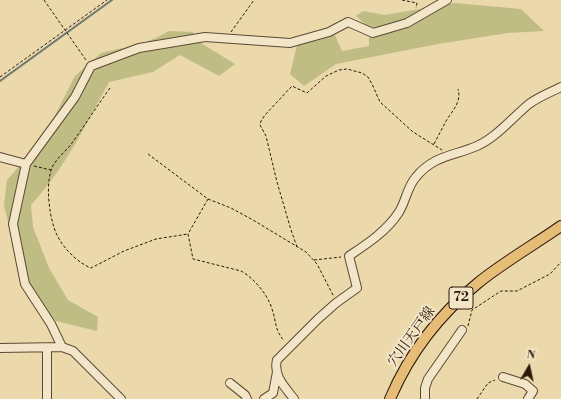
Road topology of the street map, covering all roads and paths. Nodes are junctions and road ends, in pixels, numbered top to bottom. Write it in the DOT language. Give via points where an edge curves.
graph roads {
  1 [pos="44,0"];
  2 [pos="106,0"];
  3 [pos="254,0"];
  4 [pos="402,0"];
  5 [pos="447,0"];
  6 [pos="414,19"];
  7 [pos="66,30"];
  8 [pos="227,38"];
  9 [pos="91,66"];
  10 [pos="0,77"];
  11 [pos="561,87"];
  12 [pos="110,88"];
  13 [pos="458,89"];
  14 [pos="434,145"];
  15 [pos="148,154"];
  16 [pos="450,154"];
  17 [pos="0,157"];
  18 [pos="26,164"];
  19 [pos="51,170"];
  20 [pos="208,199"];
  21 [pos="561,226"];
  22 [pos="188,234"];
  23 [pos="298,247"];
  24 [pos="349,256"];
  25 [pos="314,260"];
  26 [pos="561,262"];
  27 [pos="336,303"];
  28 [pos="462,330"];
  29 [pos="62,347"];
  30 [pos="0,348"];
  31 [pos="47,348"];
  32 [pos="289,349"];
  33 [pos="277,372"];
  34 [pos="503,377"];
  35 [pos="230,383"];
  36 [pos="48,399"];
  37 [pos="121,399"];
  38 [pos="247,399"];
  39 [pos="264,399"];
  40 [pos="294,399"];
  41 [pos="390,399"];
  42 [pos="425,399"];
  43 [pos="477,399"];
  44 [pos="528,399"];
  1 -- 7 [label="path"];
  2 -- 7 [label="path"];
  3 -- 8 [label="path"];
  4 -- 6 [label="path" via="417,3"];
  5 -- 6 [label="street"];
  6 -- 8 [label="street" via="373,33 348,22 330,32 290,43"];
  7 -- 9 [label="path"];
  7 -- 10 [label="path"];
  8 -- 9 [label="street" via="205,37 139,48"];
  9 -- 18 [label="street" via="75,98"];
  11 -- 16 [label="street" via="530,104 490,139"];
  12 -- 19 [label="path"];
  13 -- 14 [label="path" via="459,100"];
  14 -- 16 [label="path"];
  14 -- 23 [label="path" via="412,132 380,102 372,84 362,73 338,70 326,76 307,93 292,86 265,115 260,125 266,136 277,182"];
  15 -- 20 [label="path"];
  16 -- 24 [label="street" via="428,165 416,177 399,212 387,227 372,241"];
  17 -- 18 [label="street"];
  18 -- 19 [label="path"];
  18 -- 29 [label="street" via="13,224 25,284 51,324"];
  19 -- 22 [label="path" via="49,194 56,234 69,252 86,266 91,268 124,251 156,239"];
  20 -- 22 [label="path"];
  20 -- 23 [label="path" via="231,208"];
  21 -- 41 [label="main road, 穴川天戸線 / 72" via="489,275 454,305 413,355"];
  22 -- 32 [label="path" via="193,259 241,271 251,277 269,303 277,333"];
  23 -- 25 [label="path"];
  24 -- 25 [label="path"];
  24 -- 27 [label="street" via="357,288"];
  25 -- 27 [label="path"];
  26 -- 28 [label="path" via="550,274 516,291 501,291 477,306 472,310 467,328"];
  27 -- 32 [label="street"];
  28 -- 42 [label="street" via="428,379"];
  29 -- 31 [label="street"];
  29 -- 37 [label="street" via="73,351"];
  30 -- 31 [label="street"];
  31 -- 36 [label="street"];
  32 -- 33 [label="street" via="277,360"];
  33 -- 39 [label="street" via="273,393"];
  33 -- 40 [label="street"];
  34 -- 43 [label="path" via="488,383"];
  34 -- 44 [label="street" via="524,384 533,391"];
  35 -- 38 [label="street"];
}
